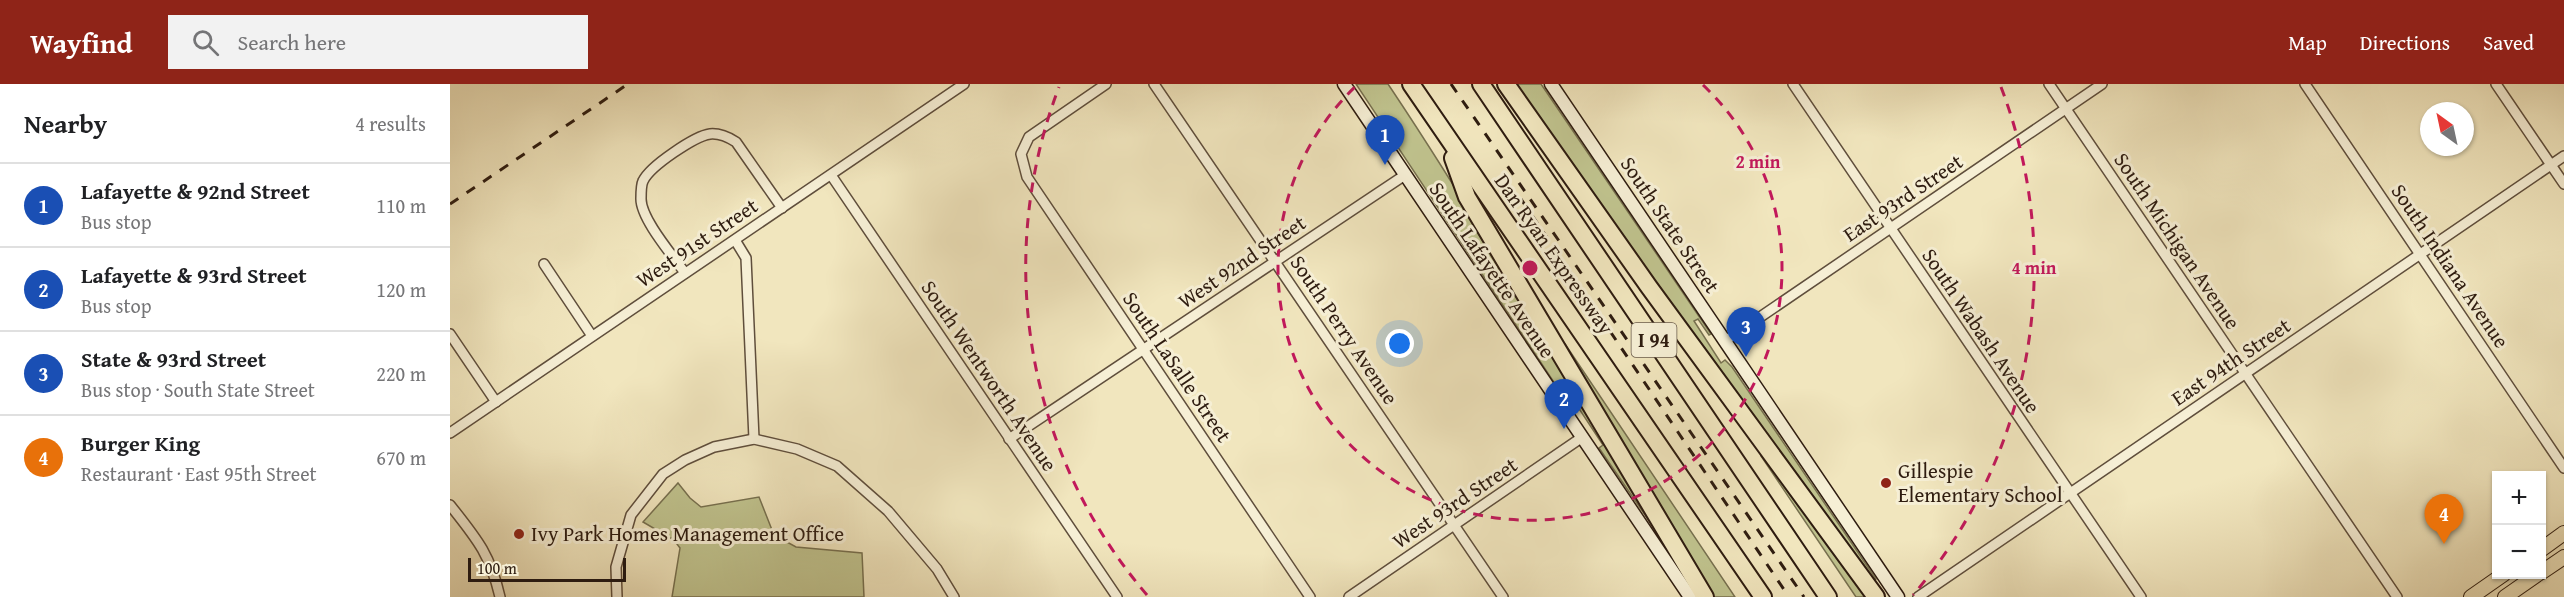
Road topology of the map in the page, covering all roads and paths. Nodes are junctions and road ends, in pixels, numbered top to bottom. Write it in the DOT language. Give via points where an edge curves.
graph roads {
  1 [pos="964,84"];
  2 [pos="1106,84"];
  3 [pos="1155,84"];
  4 [pos="1344,84"];
  5 [pos="1411,84"];
  6 [pos="1481,84"];
  7 [pos="1506,84"];
  8 [pos="1551,84"];
  9 [pos="1793,84"];
  10 [pos="2049,84"];
  11 [pos="2102,84"];
  12 [pos="2305,84"];
  13 [pos="2496,84"];
  14 [pos="2066,109"];
  15 [pos="1444,134"];
  16 [pos="2564,156"];
  17 [pos="2551,165"];
  18 [pos="831,175"];
  19 [pos="1405,175"];
  20 [pos="2564,184"];
  21 [pos="782,208"];
  22 [pos="1890,228"];
  23 [pos="735,240"];
  24 [pos="2420,254"];
  25 [pos="1275,261"];
  26 [pos="544,264"];
  27 [pos="685,273"];
  28 [pos="450,334"];
  29 [pos="592,336"];
  30 [pos="1725,341"];
  31 [pos="1143,350"];
  32 [pos="2245,374"];
  33 [pos="496,402"];
  34 [pos="450,433"];
  35 [pos="1581,438"];
  36 [pos="754,439"];
  37 [pos="1010,439"];
  38 [pos="2564,468"];
  39 [pos="2070,493"];
  40 [pos="450,505"];
  41 [pos="1454,525"];
  42 [pos="2564,533"];
  43 [pos="2546,546"];
  44 [pos="2564,557"];
  45 [pos="2546,569"];
  46 [pos="2497,579"];
  47 [pos="2531,579"];
  48 [pos="500,597"];
  49 [pos="617,597"];
  50 [pos="954,597"];
  51 [pos="1117,597"];
  52 [pos="1310,597"];
  53 [pos="1349,597"];
  54 [pos="1503,597"];
  55 [pos="1690,597"];
  56 [pos="1705,597"];
  57 [pos="1763,597"];
  58 [pos="1828,597"];
  59 [pos="1876,597"];
  60 [pos="1898,597"];
  61 [pos="1918,597"];
  62 [pos="2141,597"];
  63 [pos="2397,597"];
  64 [pos="2471,597"];
  65 [pos="2505,597"];
  1 -- 18 [label="street, West 91st Street"];
  2 -- 31 [label="street, South LaSalle Street" via="1036,130 1021,154 1027,177"];
  3 -- 25 [label="street, South Perry Avenue"];
  4 -- 19 [label="main road, South Lafayette Avenue"];
  5 -- 15 [label="highway, Dan Ryan Expressway / I 94"];
  6 -- 58 [label="highway, Dan Ryan Expressway / I 94"];
  7 -- 59 [label="highway"];
  8 -- 30 [label="main road, South State Street"];
  9 -- 22 [label="street, South Wabash Avenue"];
  10 -- 14 [label="street, South Michigan Avenue"];
  11 -- 14 [label="street, East 93rd Street"];
  12 -- 24 [label="street, South Indiana Avenue"];
  13 -- 17 [label="street"];
  14 -- 22 [label="street, East 93rd Street"];
  14 -- 32 [label="street, South Michigan Avenue"];
  15 -- 56 [label="highway" via="1467,197"];
  15 -- 57 [label="highway, Dan Ryan Expressway / I 94"];
  16 -- 17 [label="street, East 94th Street"];
  17 -- 20 [label="street"];
  17 -- 24 [label="street, East 94th Street"];
  18 -- 21 [label="street, West 91st Street"];
  18 -- 37 [label="street, South Wentworth Avenue"];
  19 -- 25 [label="street, West 92nd Street"];
  19 -- 35 [label="main road, South Lafayette Avenue"];
  21 -- 23 [label="street, West 91st Street"];
  21 -- 27 [label="street" via="736,142 726,136 700,136 652,169 642,182 645,213"];
  22 -- 30 [label="street, East 93rd Street"];
  22 -- 39 [label="street, South Wabash Avenue"];
  23 -- 27 [label="street, West 91st Street"];
  23 -- 36 [label="street" via="746,258"];
  24 -- 32 [label="street, East 94th Street"];
  24 -- 38 [label="street, South Indiana Avenue"];
  25 -- 31 [label="street, West 92nd Street"];
  25 -- 41 [label="street, South Perry Avenue"];
  26 -- 29 [label="street"];
  27 -- 29 [label="street, West 91st Street"];
  28 -- 33 [label="street"];
  29 -- 33 [label="street, West 91st Street"];
  30 -- 60 [label="main road, South State Street"];
  31 -- 37 [label="street, West 92nd Street"];
  31 -- 52 [label="street, South LaSalle Street"];
  32 -- 39 [label="street, East 94th Street"];
  32 -- 63 [label="street, South Michigan Avenue"];
  33 -- 34 [label="street, West 91st Street"];
  35 -- 41 [label="street, West 93rd Street"];
  35 -- 55 [label="main road, South Lafayette Avenue"];
  36 -- 49 [label="street" via="714,447 663,474 631,515 616,567"];
  36 -- 50 [label="street" via="797,449 837,466 888,511 937,569"];
  37 -- 51 [label="street, South Wentworth Avenue"];
  39 -- 61 [label="street, East 94th Street"];
  39 -- 62 [label="street, South Wabash Avenue"];
  40 -- 48 [label="street" via="482,546"];
  41 -- 53 [label="street, West 93rd Street"];
  41 -- 54 [label="street, South Perry Avenue"];
  42 -- 43 [label="main road"];
  44 -- 45 [label="main road"];
  46 -- 64 [label="main road"];
  47 -- 65 [label="main road"];
}
